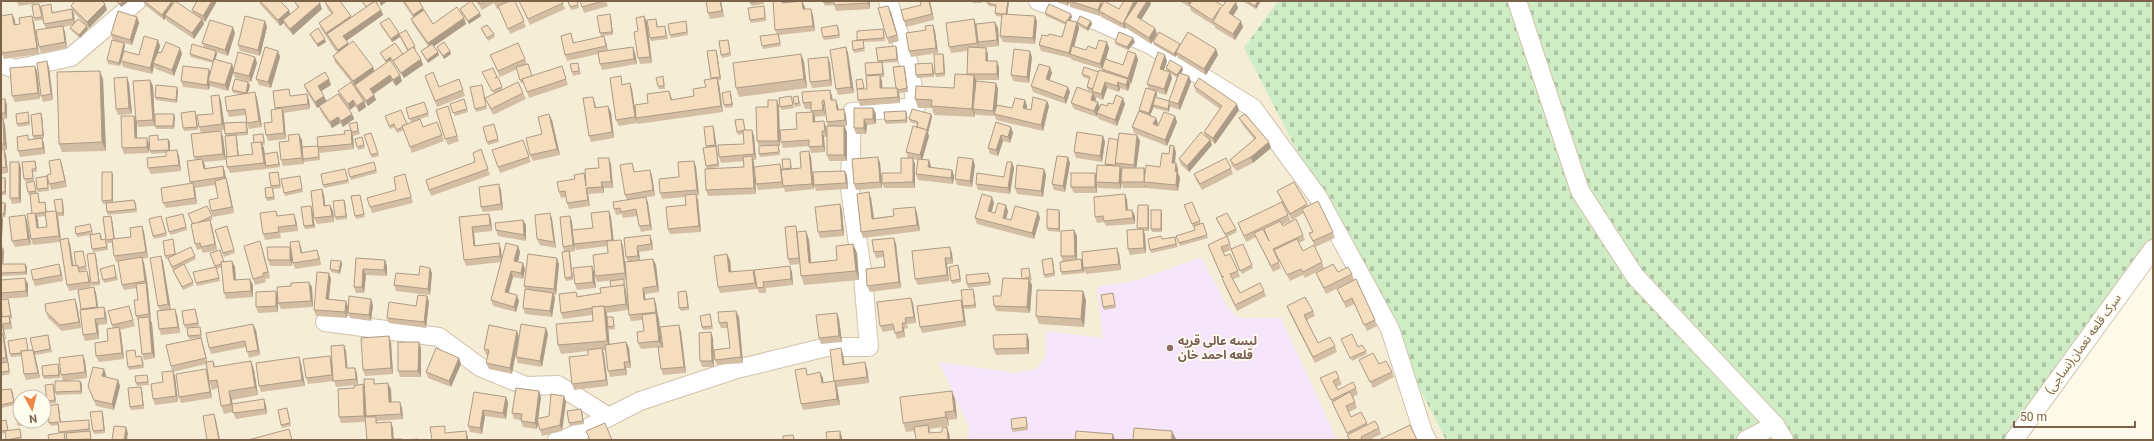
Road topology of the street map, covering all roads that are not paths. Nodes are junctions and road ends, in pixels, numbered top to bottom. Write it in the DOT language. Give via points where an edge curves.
graph roads {
  1 [pos="137,1"];
  2 [pos="888,1"];
  3 [pos="1038,1"];
  4 [pos="1517,1"];
  5 [pos="1,64"];
  6 [pos="2153,248"];
  7 [pos="325,322"];
  8 [pos="609,417"];
  9 [pos="1779,433"];
  10 [pos="557,440"];
  11 [pos="1427,440"];
  12 [pos="1746,440"];
  13 [pos="2014,440"];
  1 -- 5 [label="street" via="71,57 15,69"];
  2 -- 8 [label="street" via="909,64 916,107 852,112 850,190 863,277 868,347 827,347 737,370 640,401"];
  3 -- 11 [label="street" via="1097,21 1151,45 1253,108 1318,197 1390,329"];
  4 -- 9 [label="street" via="1580,191 1636,276"];
  6 -- 13 [label="street, سرک قلعه نعمان(نساجی)"];
  7 -- 8 [label="street" via="439,336 480,367 526,386 558,385"];
  8 -- 10 [label="street" via="570,437"];
  9 -- 12 [label="street"];
}
